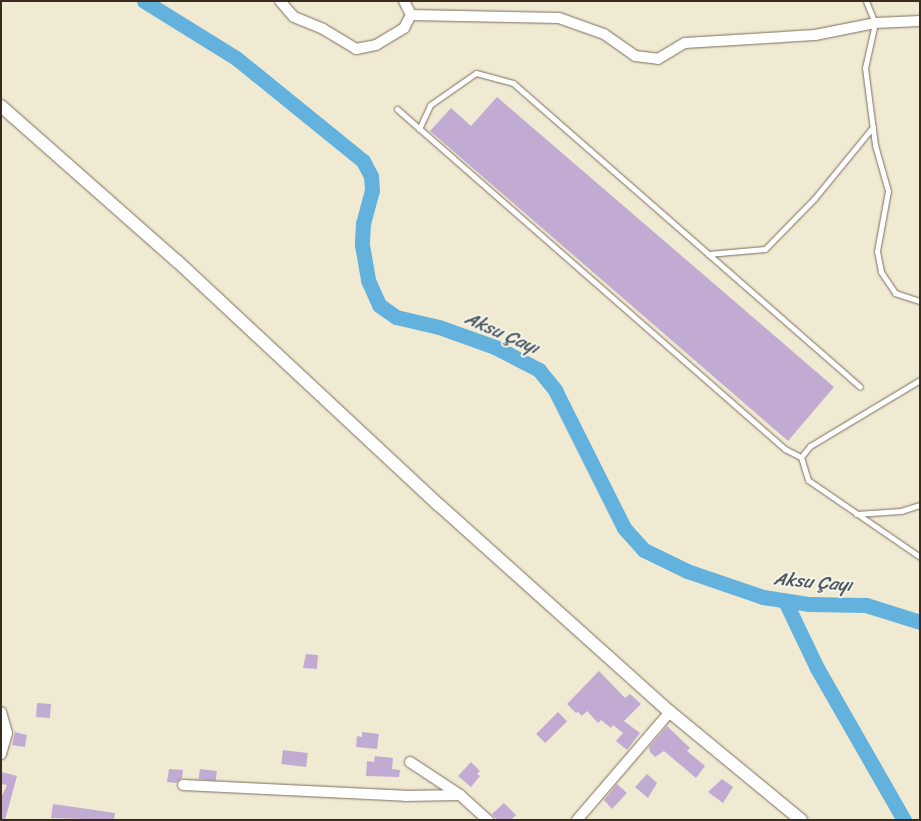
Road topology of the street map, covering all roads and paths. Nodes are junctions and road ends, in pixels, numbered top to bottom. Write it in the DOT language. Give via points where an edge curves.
graph roads {
  1 [pos="280,1"];
  2 [pos="404,1"];
  3 [pos="866,1"];
  4 [pos="411,15"];
  5 [pos="920,21"];
  6 [pos="875,23"];
  7 [pos="1,106"];
  8 [pos="397,109"];
  9 [pos="873,127"];
  10 [pos="419,129"];
  11 [pos="708,254"];
  12 [pos="920,301"];
  13 [pos="920,380"];
  14 [pos="860,386"];
  15 [pos="801,456"];
  16 [pos="920,505"];
  17 [pos="856,514"];
  18 [pos="920,557"];
  19 [pos="1,712"];
  20 [pos="670,712"];
  21 [pos="1,754"];
  22 [pos="410,762"];
  23 [pos="184,785"];
  24 [pos="460,795"];
  25 [pos="488,820"];
  26 [pos="577,820"];
  27 [pos="801,820"];
  1 -- 4 [label="street" via="294,17 323,29 356,49 376,44 404,28"];
  2 -- 4 [label="street"];
  3 -- 6 [label="lane"];
  4 -- 6 [label="street" via="559,18 604,34 634,56 658,59 685,44 815,35"];
  5 -- 6 [label="street"];
  6 -- 9 [label="lane" via="865,68"];
  7 -- 20 [label="street" via="177,261 439,505"];
  8 -- 10 [label="lane"];
  9 -- 11 [label="lane" via="814,199 766,249"];
  9 -- 12 [label="lane" via="888,191 877,251 881,272 895,293"];
  10 -- 11 [label="lane" via="430,105 476,73 512,83"];
  10 -- 15 [label="lane" via="785,449"];
  11 -- 14 [label="lane"];
  13 -- 15 [label="lane" via="810,446"];
  15 -- 17 [label="lane" via="808,480"];
  16 -- 17 [label="lane" via="901,512"];
  17 -- 18 [label="lane"];
  19 -- 21 [label="street" via="7,733"];
  20 -- 26 [label="street"];
  20 -- 27 [label="street"];
  22 -- 24 [label="street"];
  23 -- 24 [label="street" via="405,796"];
  24 -- 25 [label="street"];
}
